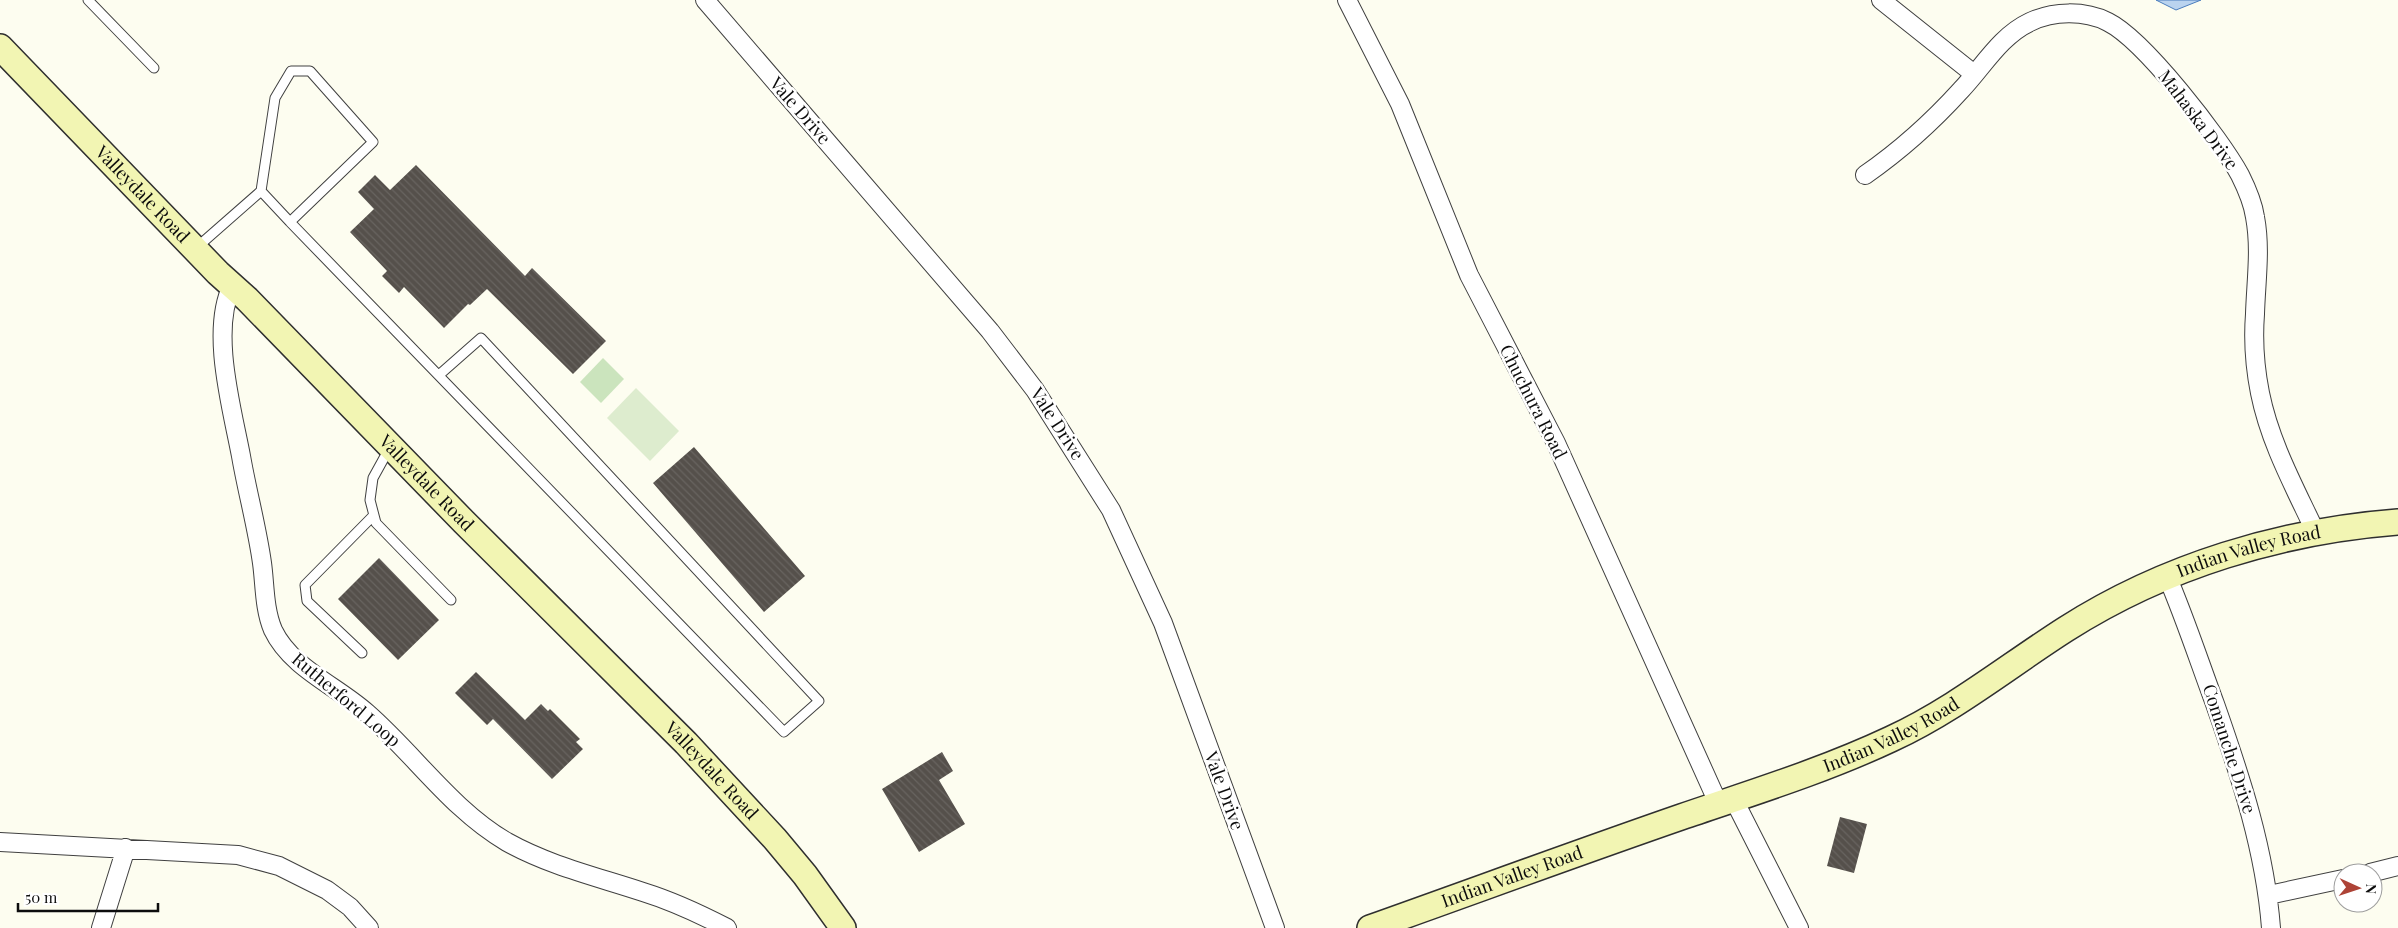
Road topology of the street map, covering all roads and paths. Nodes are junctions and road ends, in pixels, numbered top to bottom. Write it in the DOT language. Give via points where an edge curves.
graph roads {
  1 [pos="88,0"];
  2 [pos="705,0"];
  3 [pos="1347,0"];
  4 [pos="1882,0"];
  5 [pos="0,47"];
  6 [pos="154,68"];
  7 [pos="1974,74"];
  8 [pos="1865,175"];
  9 [pos="261,191"];
  10 [pos="290,222"];
  11 [pos="195,249"];
  12 [pos="232,286"];
  13 [pos="439,375"];
  14 [pos="390,447"];
  15 [pos="374,515"];
  16 [pos="2398,522"];
  17 [pos="2316,533"];
  18 [pos="2167,576"];
  19 [pos="451,600"];
  20 [pos="362,653"];
  21 [pos="1726,802"];
  22 [pos="0,842"];
  23 [pos="126,848"];
  24 [pos="2398,866"];
  25 [pos="2383,870"];
  26 [pos="2333,881"];
  27 [pos="2268,895"];
  28 [pos="101,928"];
  29 [pos="369,928"];
  30 [pos="727,928"];
  31 [pos="843,928"];
  32 [pos="1275,928"];
  33 [pos="1370,928"];
  34 [pos="1799,928"];
  35 [pos="2271,928"];
  1 -- 6 [label="lane"];
  2 -- 32 [label="street, Vale Drive" via="990,331 1035,390 1111,510 1163,623"];
  3 -- 21 [label="street, Chuchura Road" via="1400,104 1469,275 1556,443"];
  4 -- 7 [label="street"];
  5 -- 11 [label="main road, Valleydale Road"];
  7 -- 8 [label="street, Mahaska Drive" via="1898,152"];
  7 -- 17 [label="street, Mahaska Drive" via="1989,55 2030,22 2055,14 2093,17 2124,32 2137,44 2198,114 2240,175 2255,216 2258,265 2254,315 2260,392 2270,433"];
  9 -- 10 [label="lane"];
  9 -- 10 [label="lane" via="275,98 291,71 310,70 373,142"];
  9 -- 11 [label="lane"];
  10 -- 13 [label="lane"];
  11 -- 12 [label="main road, Valleydale Road"];
  12 -- 14 [label="main road, Valleydale Road"];
  12 -- 30 [label="street, Rutherford Loop" via="223,323 228,384 262,561 267,609 273,630 284,646 297,661 368,714 451,799 508,842 575,871 669,901"];
  13 -- 13 [label="lane" via="784,732 819,701 482,338"];
  14 -- 15 [label="lane" via="373,478 370,500"];
  14 -- 31 [label="main road, Valleydale Road" via="686,743 805,875"];
  15 -- 19 [label="lane" via="376,523"];
  15 -- 20 [label="lane" via="305,585 307,601"];
  16 -- 17 [label="main road, Indian Valley Road"];
  17 -- 18 [label="main road, Indian Valley Road" via="2251,547"];
  18 -- 21 [label="main road, Indian Valley Road" via="2066,629 1969,695 1890,740"];
  18 -- 27 [label="street, Comanche Drive" via="2245,791"];
  21 -- 33 [label="main road, Indian Valley Road"];
  21 -- 34 [label="street, Chuchura Road"];
  22 -- 23 [label="street"];
  23 -- 28 [label="street"];
  23 -- 29 [label="street" via="238,855 279,866 327,890 350,907"];
  24 -- 25 [label="street"];
  26 -- 27 [label="street"];
  27 -- 35 [label="street, Comanche Drive"];
}
